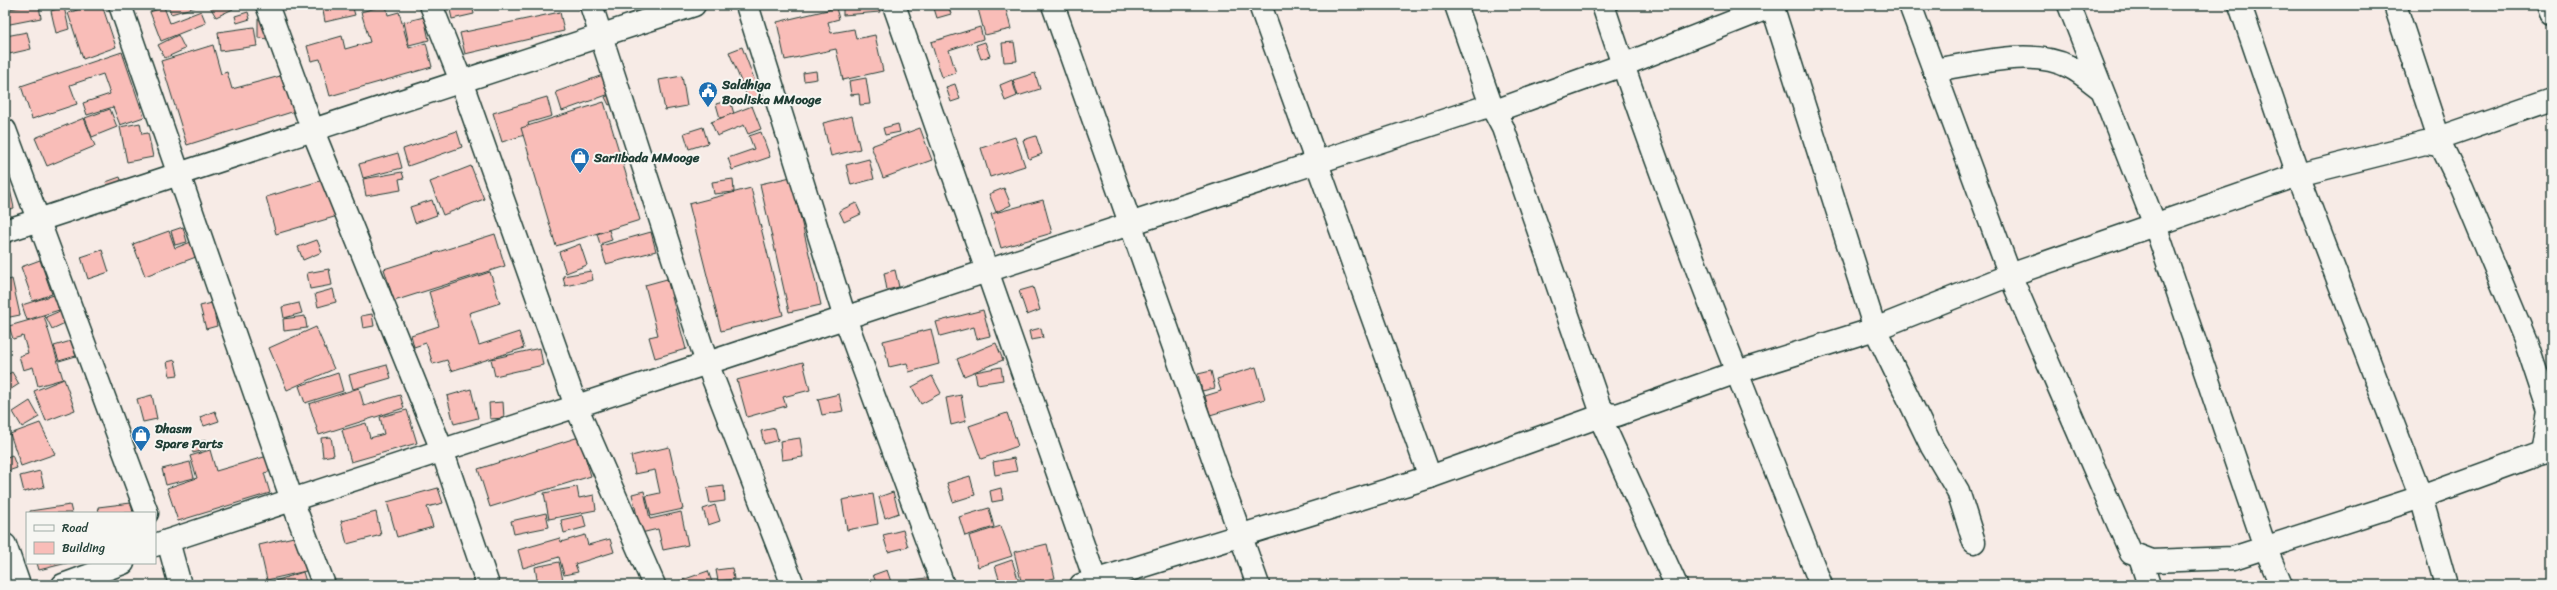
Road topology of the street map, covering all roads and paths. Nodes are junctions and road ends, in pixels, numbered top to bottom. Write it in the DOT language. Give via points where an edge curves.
graph roads {
  1 [pos="120,5"];
  2 [pos="267,5"];
  3 [pos="430,5"];
  4 [pos="591,5"];
  5 [pos="694,5"];
  6 [pos="746,5"];
  7 [pos="894,5"];
  8 [pos="1053,5"];
  9 [pos="1260,5"];
  10 [pos="1456,5"];
  11 [pos="1603,5"];
  12 [pos="1773,5"];
  13 [pos="1910,5"];
  14 [pos="2069,5"];
  15 [pos="2240,5"];
  16 [pos="2395,5"];
  17 [pos="2549,5"];
  18 [pos="2552,12"];
  19 [pos="602,36"];
  20 [pos="1623,65"];
  21 [pos="1934,70"];
  22 [pos="461,82"];
  23 [pos="2100,88"];
  24 [pos="2552,99"];
  25 [pos="1493,108"];
  26 [pos="5,130"];
  27 [pos="313,131"];
  28 [pos="2440,142"];
  29 [pos="1316,162"];
  30 [pos="180,174"];
  31 [pos="2298,175"];
  32 [pos="39,221"];
  33 [pos="1129,224"];
  34 [pos="2155,225"];
  35 [pos="5,231"];
  36 [pos="985,272"];
  37 [pos="2010,275"];
  38 [pos="845,318"];
  39 [pos="1875,329"];
  40 [pos="707,363"];
  41 [pos="1737,372"];
  42 [pos="576,406"];
  43 [pos="2551,411"];
  44 [pos="1603,416"];
  45 [pos="442,450"];
  46 [pos="2547,451"];
  47 [pos="1430,477"];
  48 [pos="2421,497"];
  49 [pos="292,500"];
  50 [pos="148,512"];
  51 [pos="1240,536"];
  52 [pos="1974,542"];
  53 [pos="161,543"];
  54 [pos="5,545"];
  55 [pos="2265,547"];
  56 [pos="2140,558"];
  57 [pos="120,564"];
  58 [pos="1091,584"];
  59 [pos="19,585"];
  60 [pos="63,585"];
  61 [pos="180,585"];
  62 [pos="324,585"];
  63 [pos="488,585"];
  64 [pos="654,585"];
  65 [pos="793,585"];
  66 [pos="943,585"];
  67 [pos="1258,585"];
  68 [pos="1676,585"];
  69 [pos="1821,585"];
  70 [pos="2148,585"];
  71 [pos="2281,585"];
  72 [pos="2446,585"];
  1 -- 30 [label="street"];
  2 -- 27 [label="street"];
  3 -- 22 [label="street"];
  4 -- 19 [label="street"];
  5 -- 19 [label="street"];
  6 -- 38 [label="street"];
  7 -- 36 [label="street"];
  8 -- 33 [label="street"];
  9 -- 29 [label="street"];
  10 -- 25 [label="street"];
  11 -- 20 [label="street"];
  12 -- 20 [label="street"];
  12 -- 39 [label="street"];
  13 -- 21 [label="street"];
  14 -- 23 [label="street"];
  15 -- 31 [label="street"];
  16 -- 28 [label="street"];
  17 -- 18 [label="street"];
  19 -- 22 [label="street"];
  19 -- 40 [label="street"];
  20 -- 25 [label="street"];
  20 -- 41 [label="street"];
  21 -- 23 [label="street" via="2019,58 2043,59 2070,67"];
  21 -- 37 [label="street"];
  22 -- 27 [label="street"];
  22 -- 42 [label="street"];
  23 -- 34 [label="street"];
  24 -- 28 [label="street"];
  25 -- 29 [label="street"];
  25 -- 44 [label="street"];
  26 -- 32 [label="street"];
  27 -- 30 [label="street"];
  27 -- 45 [label="street"];
  28 -- 31 [label="street" via="2408,146"];
  28 -- 43 [label="street" via="2462,188"];
  29 -- 33 [label="street"];
  29 -- 47 [label="street"];
  30 -- 32 [label="street"];
  30 -- 49 [label="street"];
  31 -- 34 [label="street"];
  31 -- 48 [label="street"];
  32 -- 35 [label="street"];
  32 -- 50 [label="street"];
  33 -- 36 [label="street"];
  33 -- 51 [label="street"];
  34 -- 37 [label="street"];
  34 -- 55 [label="street"];
  36 -- 38 [label="street"];
  36 -- 58 [label="street"];
  37 -- 39 [label="street"];
  37 -- 56 [label="street" via="2131,553"];
  38 -- 40 [label="street"];
  38 -- 66 [label="street"];
  39 -- 41 [label="street"];
  39 -- 52 [label="street" via="1932,447 1958,491"];
  40 -- 42 [label="street"];
  40 -- 65 [label="street"];
  41 -- 44 [label="street" via="1617,415"];
  41 -- 69 [label="street"];
  42 -- 45 [label="street"];
  42 -- 64 [label="street"];
  43 -- 46 [label="street"];
  44 -- 47 [label="street"];
  44 -- 68 [label="street"];
  45 -- 49 [label="street"];
  45 -- 63 [label="street"];
  46 -- 48 [label="street"];
  47 -- 51 [label="street"];
  48 -- 55 [label="street"];
  48 -- 72 [label="street"];
  49 -- 53 [label="street"];
  49 -- 62 [label="street"];
  51 -- 58 [label="street"];
  51 -- 67 [label="street"];
  53 -- 61 [label="street"];
  54 -- 59 [label="street"];
  55 -- 56 [label="street" via="2233,558 2152,561"];
  55 -- 71 [label="street"];
  56 -- 70 [label="street"];
  57 -- 60 [label="street"];
}
